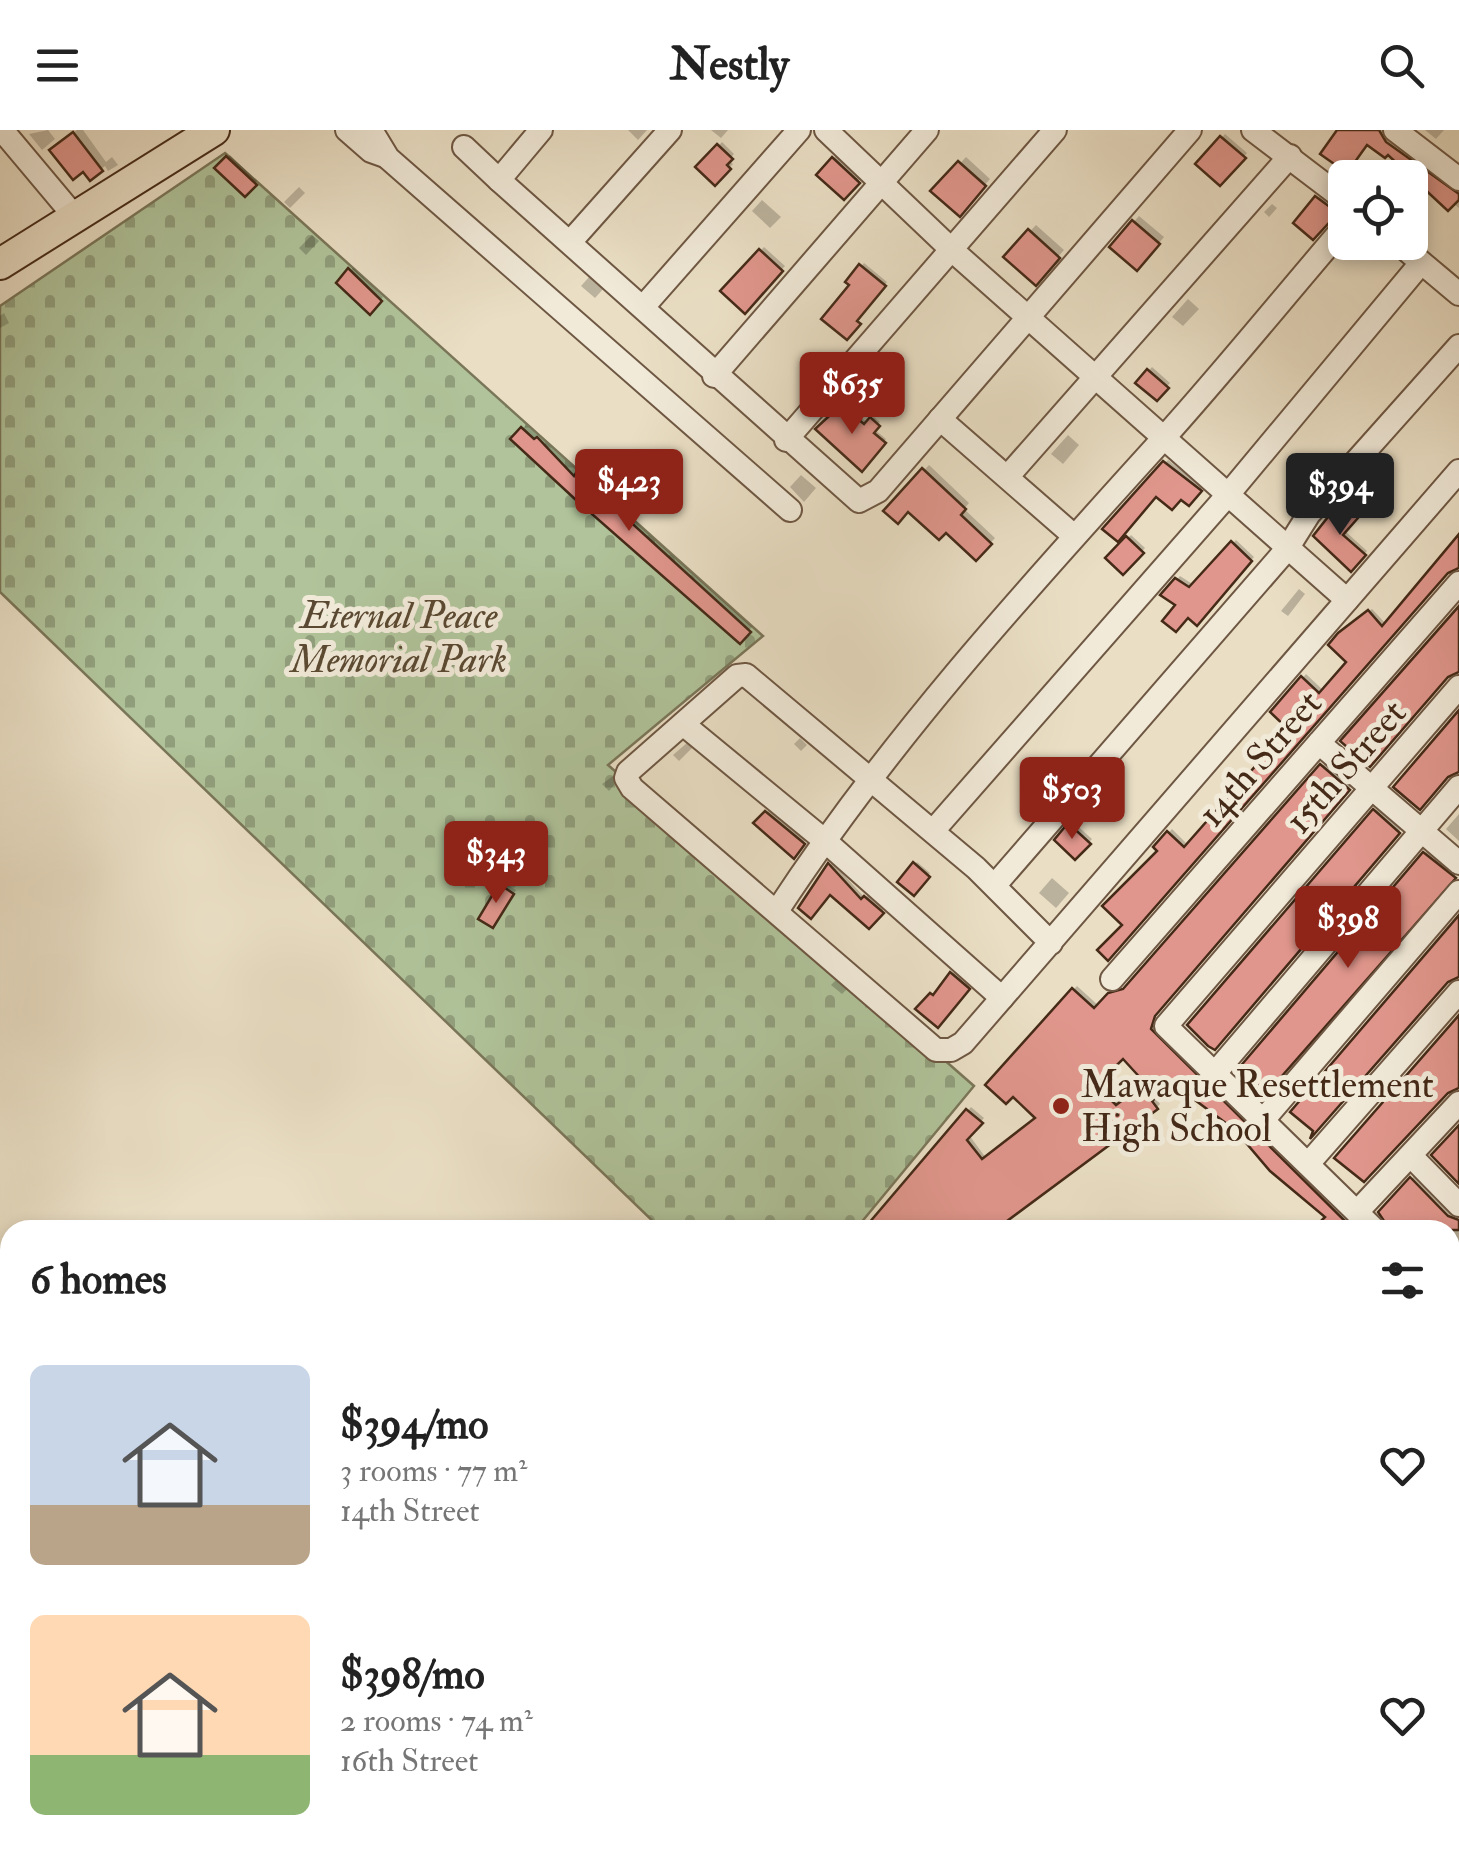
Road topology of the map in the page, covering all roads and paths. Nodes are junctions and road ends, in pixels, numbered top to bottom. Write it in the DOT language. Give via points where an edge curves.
graph roads {
  1 [pos="2,130"];
  2 [pos="347,130"];
  3 [pos="371,130"];
  4 [pos="541,130"];
  5 [pos="670,130"];
  6 [pos="799,130"];
  7 [pos="826,130"];
  8 [pos="928,130"];
  9 [pos="1055,130"];
  10 [pos="1190,130"];
  11 [pos="1254,130"];
  12 [pos="1402,132"];
  13 [pos="197,135"];
  14 [pos="464,147"];
  15 [pos="1290,156"];
  16 [pos="388,158"];
  17 [pos="1458,177"];
  18 [pos="499,180"];
  19 [pos="881,183"];
  20 [pos="1328,186"];
  21 [pos="74,216"];
  22 [pos="572,240"];
  23 [pos="1328,246"];
  24 [pos="952,250"];
  25 [pos="1418,260"];
  26 [pos="1421,263"];
  27 [pos="0,264"];
  28 [pos="1459,294"];
  29 [pos="644,306"];
  30 [pos="1026,316"];
  31 [pos="1459,346"];
  32 [pos="714,376"];
  33 [pos="1097,380"];
  34 [pos="940,418"];
  35 [pos="1164,437"];
  36 [pos="786,440"];
  37 [pos="1459,471"];
  38 [pos="1009,475"];
  39 [pos="1226,497"];
  40 [pos="790,510"];
  41 [pos="1074,535"];
  42 [pos="1287,549"];
  43 [pos="1459,582"];
  44 [pos="1347,600"];
  45 [pos="1459,687"];
  46 [pos="683,724"];
  47 [pos="1319,743"];
  48 [pos="867,780"];
  49 [pos="1459,786"];
  50 [pos="1372,787"];
  51 [pos="1422,829"];
  52 [pos="933,831"];
  53 [pos="824,840"];
  54 [pos="1459,863"];
  55 [pos="995,886"];
  56 [pos="1459,892"];
  57 [pos="777,911"];
  58 [pos="1051,943"];
  59 [pos="1112,979"];
  60 [pos="1459,992"];
  61 [pos="1002,998"];
  62 [pos="1216,1072"];
  63 [pos="1458,1107"];
  64 [pos="1264,1119"];
  65 [pos="1411,1156"];
  66 [pos="1308,1164"];
  67 [pos="1459,1205"];
  68 [pos="1357,1212"];
  69 [pos="1365,1220"];
  1 -- 21 [label="street"];
  2 -- 16 [label="street"];
  3 -- 16 [label="street"];
  4 -- 18 [label="street"];
  5 -- 22 [label="street"];
  6 -- 29 [label="street"];
  7 -- 19 [label="street"];
  8 -- 19 [label="street"];
  9 -- 24 [label="street"];
  10 -- 30 [label="street"];
  11 -- 15 [label="street"];
  12 -- 17 [label="street"];
  13 -- 21 [label="main road"];
  14 -- 18 [label="street"];
  15 -- 20 [label="street"];
  15 -- 33 [label="street"];
  16 -- 40 [label="street"];
  18 -- 22 [label="street"];
  19 -- 24 [label="street"];
  19 -- 32 [label="street"];
  21 -- 27 [label="main road"];
  22 -- 29 [label="street"];
  23 -- 35 [label="street"];
  24 -- 30 [label="street"];
  24 -- 36 [label="street"];
  25 -- 26 [label="street"];
  26 -- 28 [label="street"];
  26 -- 39 [label="street"];
  29 -- 32 [label="street"];
  30 -- 33 [label="street"];
  30 -- 34 [label="street"];
  31 -- 42 [label="street" via="1309,514"];
  32 -- 36 [label="street"];
  33 -- 35 [label="street"];
  33 -- 38 [label="street"];
  34 -- 36 [label="street" via="878,491 859,501"];
  34 -- 38 [label="street"];
  35 -- 39 [label="street"];
  35 -- 41 [label="street"];
  37 -- 44 [label="street"];
  38 -- 41 [label="street"];
  39 -- 42 [label="street"];
  39 -- 52 [label="street"];
  41 -- 48 [label="street"];
  42 -- 44 [label="street"];
  42 -- 55 [label="street"];
  43 -- 47 [label="street, 14th Street"];
  44 -- 58 [label="street"];
  45 -- 50 [label="street, 15th Street"];
  46 -- 48 [label="street" via="746,674"];
  46 -- 53 [label="street"];
  46 -- 57 [label="street" via="626,778"];
  47 -- 50 [label="street"];
  47 -- 59 [label="street, 14th Street"];
  48 -- 52 [label="street"];
  48 -- 53 [label="street"];
  49 -- 51 [label="street"];
  50 -- 51 [label="street"];
  50 -- 62 [label="street, 15th Street" via="1166,1026"];
  51 -- 54 [label="street"];
  51 -- 62 [label="street"];
  52 -- 55 [label="street"];
  53 -- 57 [label="street"];
  53 -- 61 [label="street"];
  55 -- 58 [label="street"];
  56 -- 64 [label="street"];
  57 -- 61 [label="street" via="936,1050 964,1042"];
  58 -- 61 [label="street"];
  60 -- 66 [label="street"];
  62 -- 64 [label="street"];
  63 -- 65 [label="street"];
  64 -- 66 [label="street"];
  65 -- 67 [label="street"];
  65 -- 68 [label="street"];
  66 -- 68 [label="street"];
  68 -- 69 [label="street"];
}
